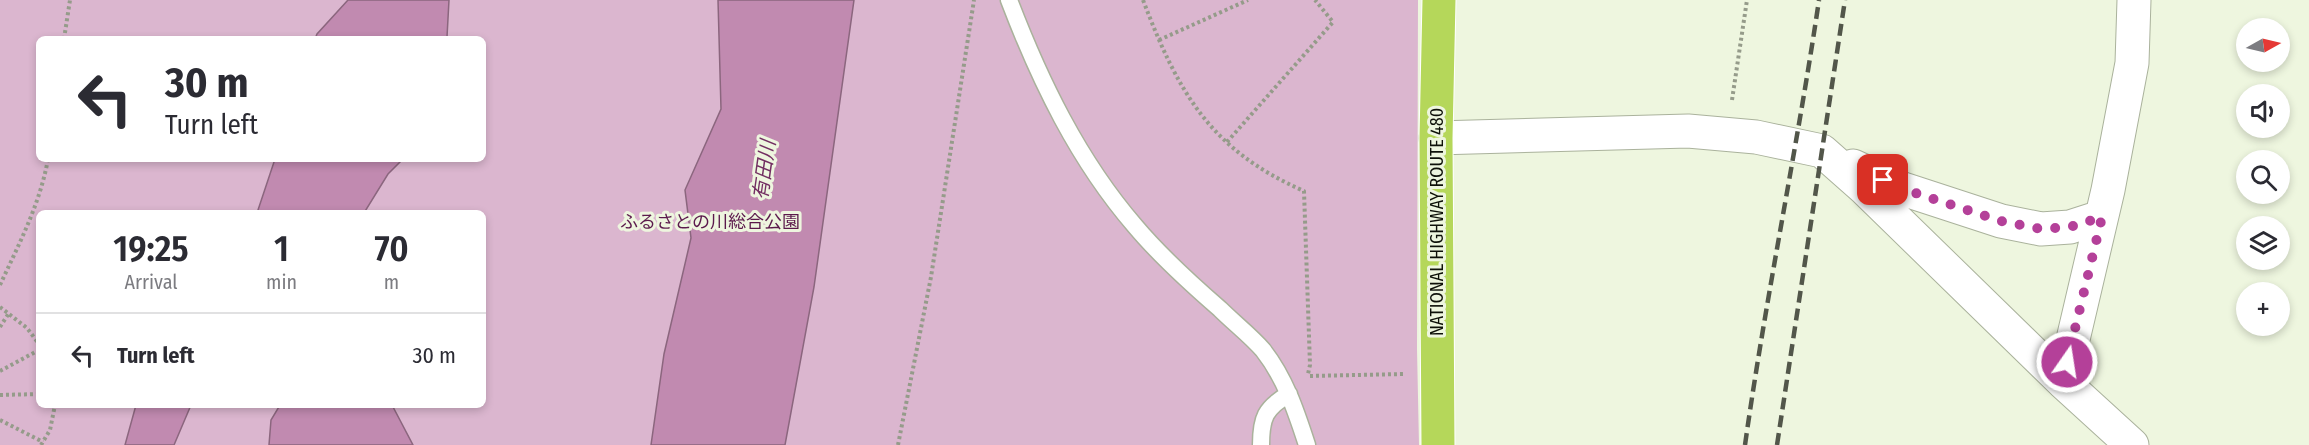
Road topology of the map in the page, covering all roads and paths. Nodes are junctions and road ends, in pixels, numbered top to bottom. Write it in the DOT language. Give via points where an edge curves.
graph roads {
  1 [pos="70,0"];
  2 [pos="974,0"];
  3 [pos="1009,0"];
  4 [pos="1143,0"];
  5 [pos="1248,0"];
  6 [pos="1315,0"];
  7 [pos="1439,0"];
  8 [pos="1747,0"];
  9 [pos="2133,0"];
  10 [pos="64,36"];
  11 [pos="1158,40"];
  12 [pos="1727,135"];
  13 [pos="1436,138"];
  14 [pos="1227,142"];
  15 [pos="1822,152"];
  16 [pos="47,162"];
  17 [pos="2102,217"];
  18 [pos="0,285"];
  19 [pos="0,307"];
  20 [pos="9,313"];
  21 [pos="0,327"];
  22 [pos="36,340"];
  23 [pos="36,352"];
  24 [pos="0,371"];
  25 [pos="1409,374"];
  26 [pos="1308,376"];
  27 [pos="2063,382"];
  28 [pos="36,394"];
  29 [pos="1289,394"];
  30 [pos="0,395"];
  31 [pos="54,408"];
  32 [pos="0,420"];
  33 [pos="42,444"];
  34 [pos="898,445"];
  35 [pos="1261,445"];
  36 [pos="1306,445"];
  37 [pos="1438,445"];
  38 [pos="2132,445"];
  1 -- 10 [label="path"];
  2 -- 34 [label="path" via="933,266"];
  3 -- 29 [label="lane" via="1040,77 1109,194 1165,259 1249,336 1268,358"];
  4 -- 11 [label="path"];
  5 -- 11 [label="path"];
  6 -- 14 [label="path" via="1333,22"];
  7 -- 13 [label="highway, NATIONAL HIGHWAY ROUTE 480"];
  8 -- 12 [label="path"];
  9 -- 17 [label="street" via="2132,63"];
  11 -- 14 [label="path" via="1187,97"];
  12 -- 13 [label="street" via="1688,131"];
  12 -- 15 [label="street" via="1756,137"];
  13 -- 37 [label="highway, NATIONAL HIGHWAY ROUTE 480"];
  14 -- 26 [label="path" via="1269,175 1304,191"];
  15 -- 17 [label="street" via="1903,189 2001,221 2041,229 2070,227"];
  15 -- 27 [label="street"];
  16 -- 18 [label="path" via="34,211"];
  17 -- 27 [label="street"];
  19 -- 20 [label="path"];
  20 -- 21 [label="path"];
  20 -- 22 [label="path"];
  23 -- 24 [label="path"];
  25 -- 26 [label="path"];
  26 -- 29 [label="path"];
  27 -- 38 [label="street"];
  28 -- 30 [label="path"];
  29 -- 35 [label="lane" via="1277,401 1262,420"];
  29 -- 36 [label="lane"];
  31 -- 33 [label="path" via="50,430"];
  32 -- 33 [label="path"];
}
